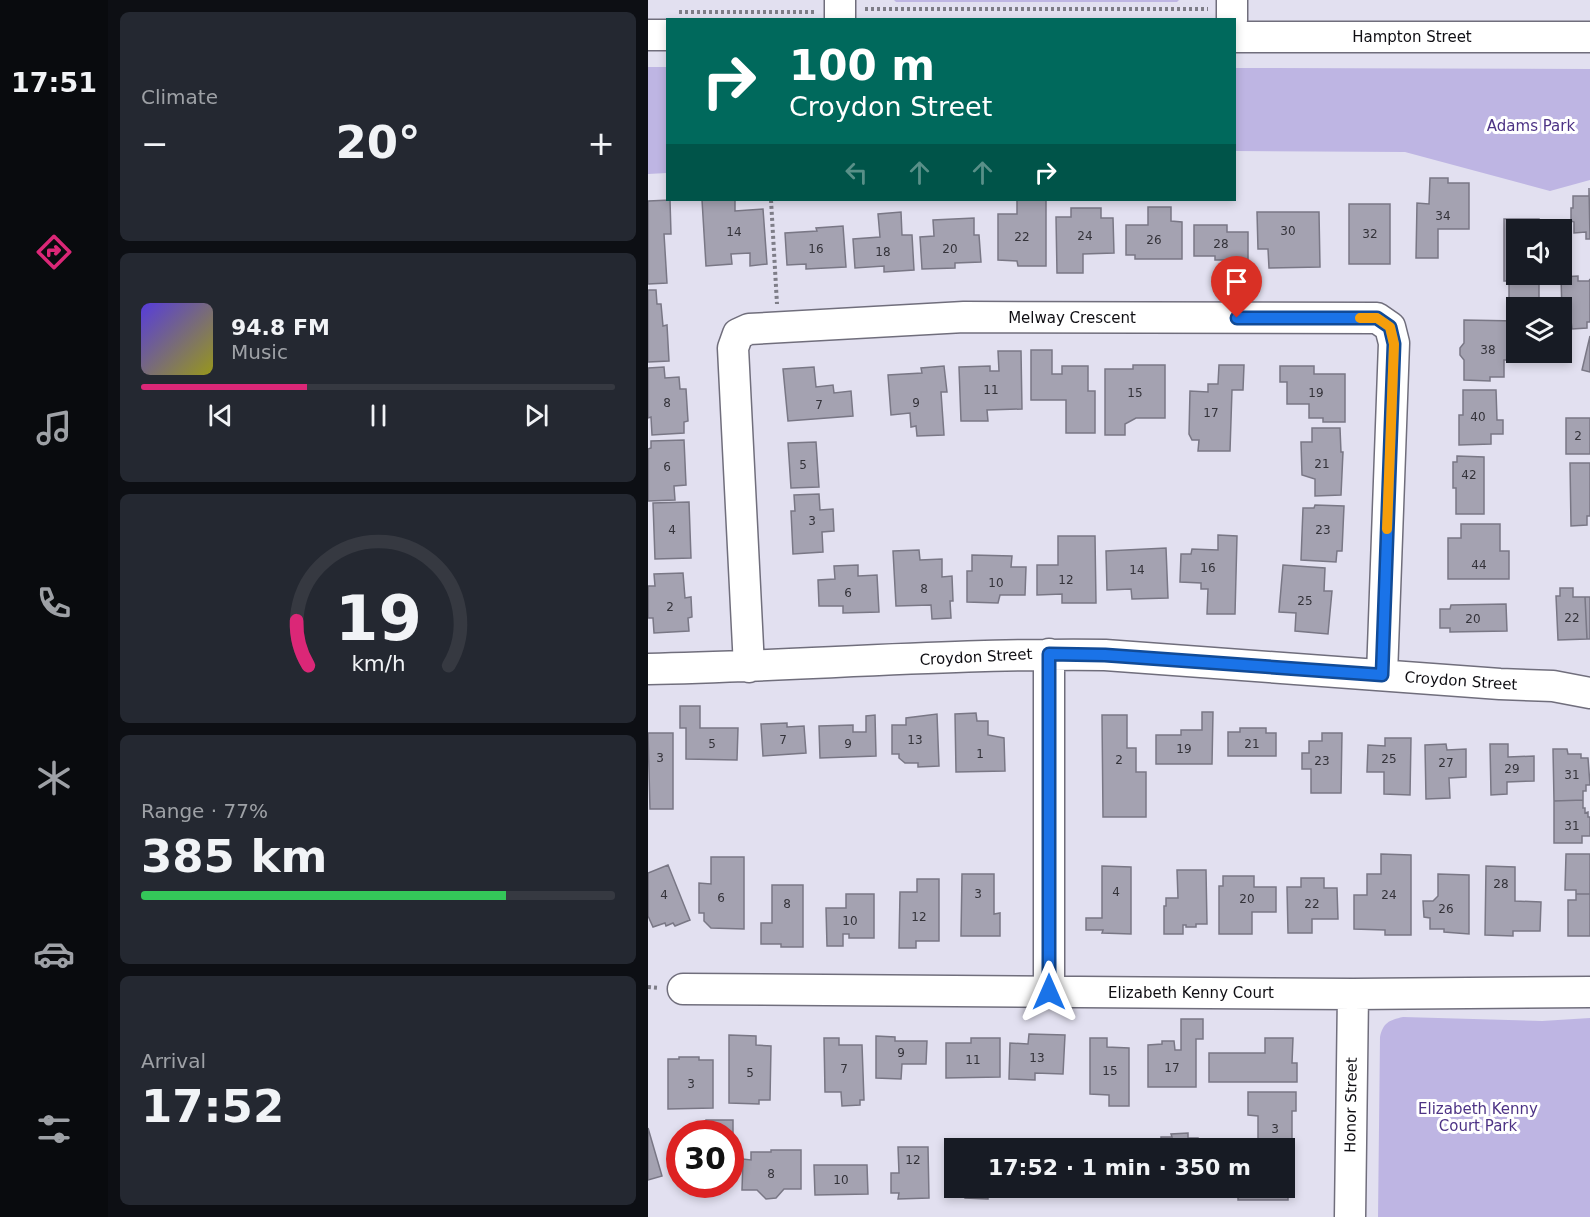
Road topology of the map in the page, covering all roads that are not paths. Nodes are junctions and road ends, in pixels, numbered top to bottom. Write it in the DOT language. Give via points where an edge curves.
graph roads {
  1 [pos="1232,16"];
  2 [pos="666,25"];
  3 [pos="648,35"];
  4 [pos="1590,38"];
  5 [pos="1049,654"];
  6 [pos="749,667"];
  7 [pos="648,669"];
  8 [pos="1382,675"];
  9 [pos="1590,693"];
  10 [pos="683,989"];
  11 [pos="1049,992"];
  12 [pos="1590,992"];
  13 [pos="1353,994"];
  14 [pos="1350,1217"];
  1 -- 4 [label="street, Hampton Street"];
  2 -- 3 [label="street"];
  5 -- 6 [label="street, Croydon Street"];
  5 -- 8 [label="street, Croydon Street"];
  5 -- 11 [label="street"];
  6 -- 7 [label="street, Croydon Street"];
  6 -- 8 [label="street, Melway Crescent" via="733,348 738,334 749,329 964,317 1377,318 1390,327 1394,344"];
  8 -- 9 [label="street, Croydon Street" via="1552,686"];
  10 -- 11 [label="street, Elizabeth Kenny Court"];
  11 -- 13 [label="street, Elizabeth Kenny Court"];
  12 -- 13 [label="street, Elizabeth Kenny Court"];
  13 -- 14 [label="street, Honor Street"];
}
